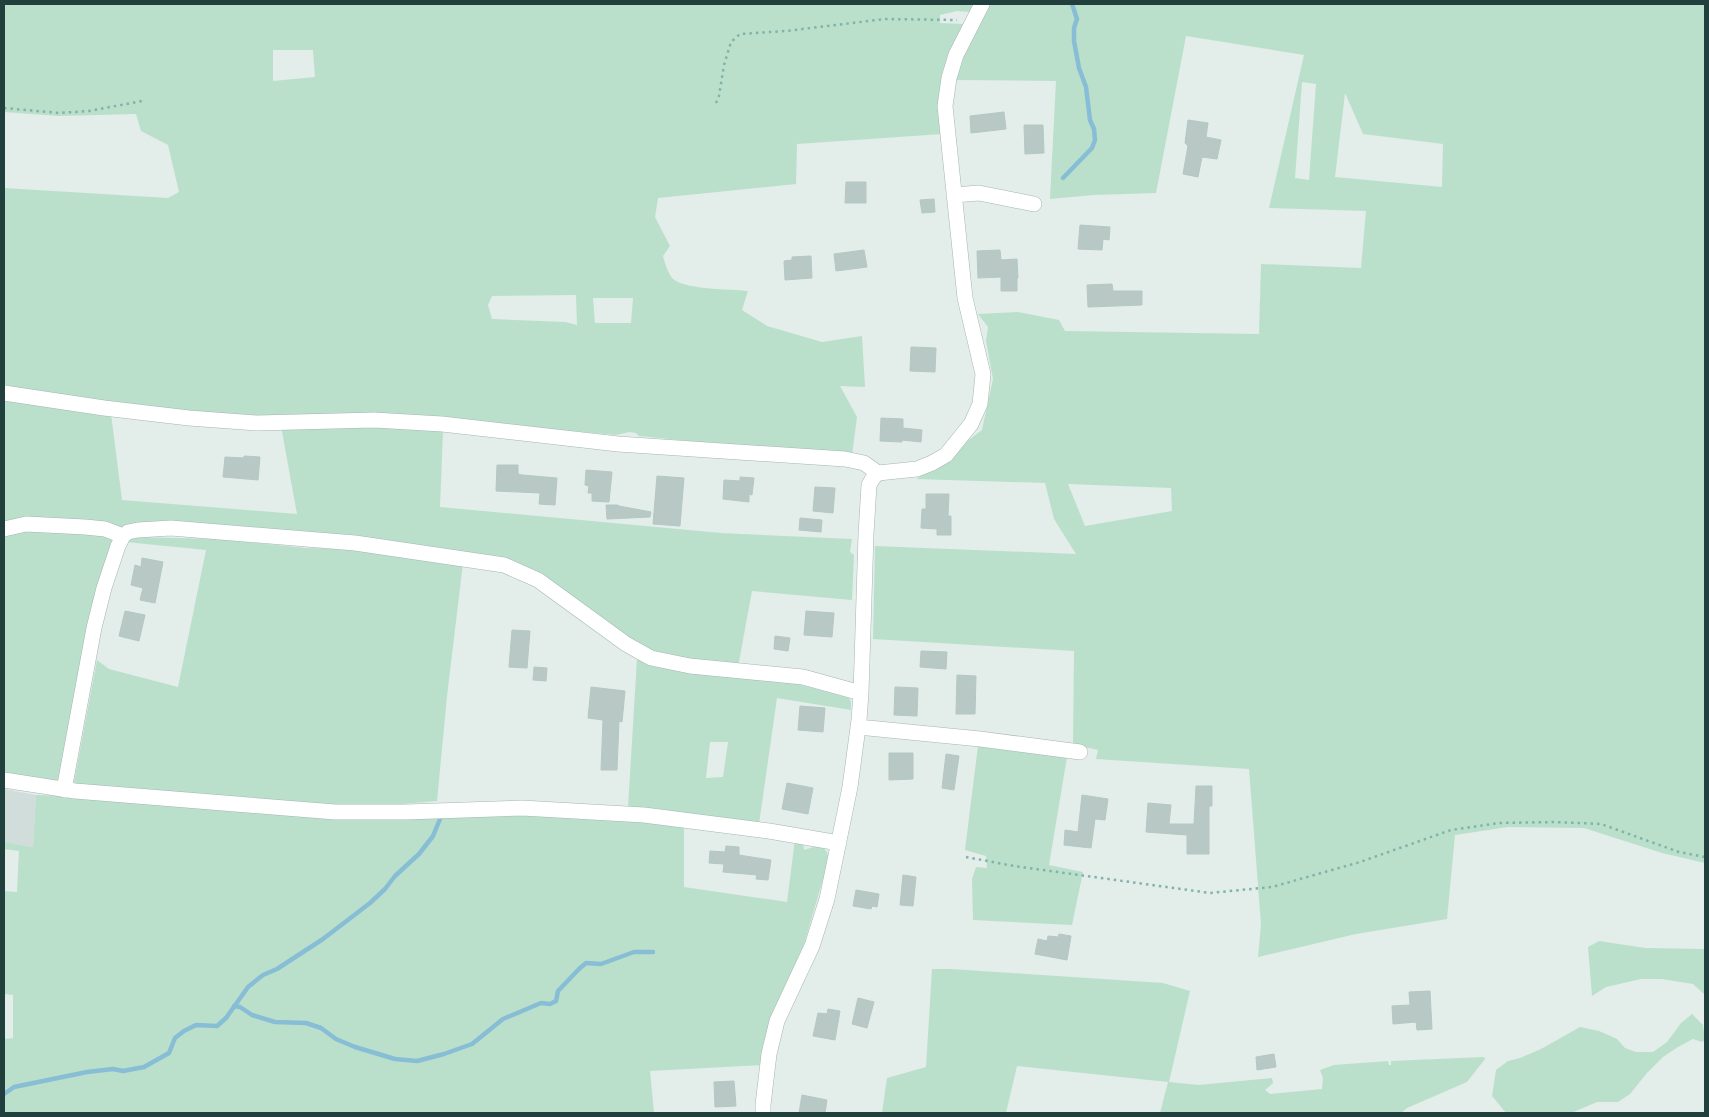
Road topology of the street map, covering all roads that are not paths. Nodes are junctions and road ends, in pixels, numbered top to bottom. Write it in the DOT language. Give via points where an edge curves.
graph roads {
  1 [pos="982,4"];
  2 [pos="954,195"];
  3 [pos="1034,204"];
  4 [pos="4,393"];
  5 [pos="878,473"];
  6 [pos="4,529"];
  7 [pos="123,536"];
  8 [pos="861,693"];
  9 [pos="858,727"];
  10 [pos="1080,752"];
  11 [pos="4,780"];
  12 [pos="64,790"];
  13 [pos="839,843"];
  14 [pos="764,1113"];
  1 -- 2 [label="street" via="956,55 949,78 945,106"];
  2 -- 3 [label="street" via="979,193"];
  2 -- 5 [label="street" via="965,298 983,374 980,404 971,424 946,455 917,469"];
  4 -- 5 [label="street" via="189,418 267,423 374,420 442,424 618,444 845,459 864,463"];
  5 -- 8 [label="street" via="869,485 868,493"];
  6 -- 7 [label="street" via="26,524 85,527 105,529"];
  7 -- 8 [label="street" via="138,530 171,528 355,543 504,565 538,580 626,644 651,658 690,666 803,677"];
  7 -- 12 [label="street" via="94,628"];
  8 -- 9 [label="street"];
  9 -- 10 [label="street"];
  9 -- 13 [label="street"];
  11 -- 12 [label="street"];
  12 -- 13 [label="street" via="335,812 522,808 616,813"];
  13 -- 14 [label="street" via="827,899 812,946 777,1021 768,1054"];
}
